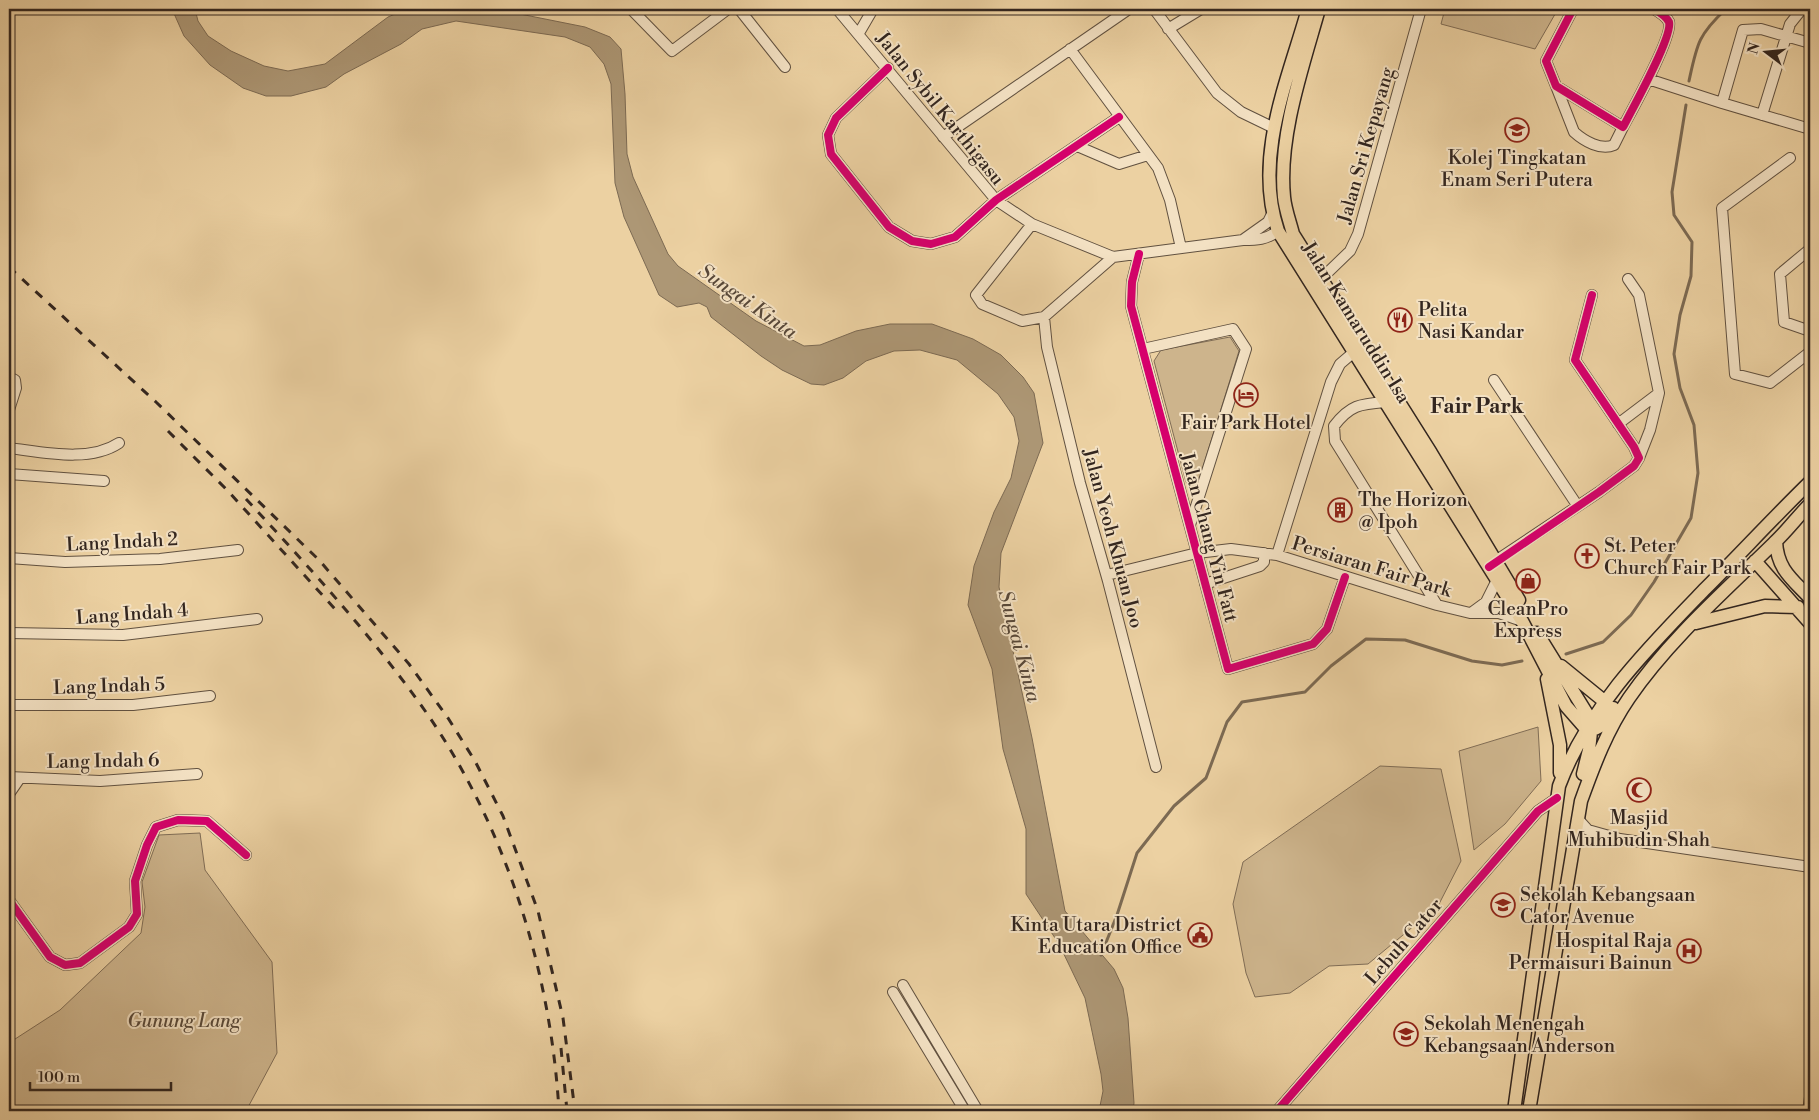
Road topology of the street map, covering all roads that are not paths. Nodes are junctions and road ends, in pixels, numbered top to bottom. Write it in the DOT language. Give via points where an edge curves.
graph roads {
  1 [pos="631,9"];
  2 [pos="728,9"];
  3 [pos="739,9"];
  4 [pos="837,9"];
  5 [pos="873,9"];
  6 [pos="1129,9"];
  7 [pos="1154,9"];
  8 [pos="1201,9"];
  9 [pos="1308,9"];
  10 [pos="1319,9"];
  11 [pos="1421,9"];
  12 [pos="1573,9"];
  13 [pos="1654,9"];
  14 [pos="1802,9"];
  15 [pos="1168,29"];
  16 [pos="859,34"];
  17 [pos="1786,36"];
  18 [pos="1810,43"];
  19 [pos="1070,49"];
  20 [pos="785,67"];
  21 [pos="888,68"];
  22 [pos="1648,79"];
  23 [pos="1556,86"];
  24 [pos="1722,103"];
  25 [pos="1762,115"];
  26 [pos="1119,117"];
  27 [pos="1623,127"];
  28 [pos="1274,128"];
  29 [pos="1810,129"];
  30 [pos="943,137"];
  31 [pos="1077,146"];
  32 [pos="1148,155"];
  33 [pos="1285,158"];
  34 [pos="1790,158"];
  35 [pos="1284,197"];
  36 [pos="996,200"];
  37 [pos="1272,214"];
  38 [pos="1032,224"];
  39 [pos="1278,231"];
  40 [pos="1243,240"];
  41 [pos="1181,248"];
  42 [pos="1810,249"];
  43 [pos="1140,254"];
  44 [pos="1113,257"];
  45 [pos="1628,279"];
  46 [pos="1316,283"];
  47 [pos="1592,295"];
  48 [pos="1044,317"];
  49 [pos="1810,331"];
  50 [pos="1143,349"];
  51 [pos="1354,352"];
  52 [pos="1810,352"];
  53 [pos="9,377"];
  54 [pos="1494,380"];
  55 [pos="1659,393"];
  56 [pos="1385,402"];
  57 [pos="9,410"];
  58 [pos="1618,424"];
  59 [pos="119,443"];
  60 [pos="9,448"];
  61 [pos="1639,458"];
  62 [pos="9,474"];
  63 [pos="104,481"];
  64 [pos="1809,483"];
  65 [pos="1810,504"];
  66 [pos="1577,505"];
  67 [pos="1190,526"];
  68 [pos="1776,541"];
  69 [pos="238,550"];
  70 [pos="1197,553"];
  71 [pos="1264,553"];
  72 [pos="1277,555"];
  73 [pos="9,558"];
  74 [pos="1755,561"];
  75 [pos="1493,563"];
  76 [pos="1107,575"];
  77 [pos="1345,577"];
  78 [pos="1497,580"];
  79 [pos="1205,584"];
  80 [pos="1810,598"];
  81 [pos="1438,605"];
  82 [pos="1798,607"];
  83 [pos="1470,613"];
  84 [pos="257,619"];
  85 [pos="1522,621"];
  86 [pos="1810,622"];
  87 [pos="1693,624"];
  88 [pos="9,633"];
  89 [pos="1677,639"];
  90 [pos="1548,662"];
  91 [pos="210,696"];
  92 [pos="1604,701"];
  93 [pos="9,705"];
  94 [pos="1590,728"];
  95 [pos="1156,767"];
  96 [pos="197,774"];
  97 [pos="9,777"];
  98 [pos="20,778"];
  99 [pos="1558,792"];
  100 [pos="9,794"];
  101 [pos="1581,801"];
  102 [pos="1578,819"];
  103 [pos="246,855"];
  104 [pos="1810,867"];
  105 [pos="9,900"];
  106 [pos="903,985"];
  107 [pos="893,992"];
  108 [pos="1810,1097"];
  109 [pos="965,1111"];
  110 [pos="978,1111"];
  111 [pos="1277,1111"];
  112 [pos="1514,1111"];
  113 [pos="1529,1111"];
  114 [pos="1808,1111"];
  1 -- 2 [label="street" via="670,49 675,50"];
  3 -- 20 [label="street"];
  4 -- 16 [label="street, Jalan Sybil Karthigasu"];
  5 -- 16 [label="street"];
  6 -- 19 [label="street"];
  7 -- 15 [label="street"];
  8 -- 15 [label="street"];
  9 -- 28 [label="main road, Jalan Kamaruddin Isa"];
  10 -- 33 [label="main road, Jalan Kamaruddin Isa" via="1288,132"];
  11 -- 46 [label="street, Jalan Sri Kepayang" via="1358,234 1350,251"];
  12 -- 23 [label="street" via="1546,61"];
  13 -- 22 [label="street" via="1669,22 1668,32"];
  14 -- 17 [label="street" via="1790,24"];
  15 -- 28 [label="street" via="1217,92 1241,112"];
  16 -- 21 [label="street, Jalan Sybil Karthigasu"];
  17 -- 18 [label="street"];
  17 -- 24 [label="street" via="1761,29 1744,30"];
  17 -- 25 [label="street"];
  19 -- 26 [label="street"];
  19 -- 30 [label="street"];
  21 -- 30 [label="street, Jalan Sybil Karthigasu"];
  21 -- 36 [label="street" via="836,118 828,135 831,154 889,227 912,242 931,244 955,237"];
  22 -- 24 [label="street"];
  22 -- 27 [label="street"];
  23 -- 27 [label="street"];
  23 -- 27 [label="street" via="1574,132 1579,136 1609,148"];
  24 -- 25 [label="street"];
  25 -- 29 [label="street"];
  26 -- 31 [label="street"];
  26 -- 32 [label="street"];
  28 -- 33 [label="main road"];
  28 -- 37 [label="main road, Jalan Kamaruddin Isa" via="1269,153 1268,189"];
  30 -- 36 [label="street, Jalan Sybil Karthigasu"];
  31 -- 32 [label="street" via="1119,164"];
  31 -- 36 [label="street"];
  32 -- 41 [label="street" via="1158,168 1170,200"];
  33 -- 35 [label="main road, Jalan Kamaruddin Isa"];
  34 -- 52 [label="street" via="1722,208 1735,374 1770,383"];
  35 -- 39 [label="main road" via="1279,204 1282,222"];
  35 -- 46 [label="main road, Jalan Kamaruddin Isa" via="1293,234"];
  36 -- 38 [label="street, Jalan Sybil Karthigasu"];
  37 -- 39 [label="main road, Jalan Kamaruddin Isa"];
  37 -- 40 [label="street, Jalan Sybil Karthigasu" via="1268,222"];
  38 -- 44 [label="street, Jalan Sybil Karthigasu"];
  38 -- 48 [label="street" via="976,295 982,304 1022,321"];
  39 -- 40 [label="street, Jalan Sybil Karthigasu" via="1268,238"];
  39 -- 46 [label="main road, Jalan Kamaruddin Isa"];
  40 -- 41 [label="street, Jalan Sybil Karthigasu"];
  41 -- 43 [label="street, Jalan Sybil Karthigasu"];
  42 -- 49 [label="street" via="1780,274 1784,322"];
  43 -- 44 [label="street, Jalan Sybil Karthigasu"];
  43 -- 50 [label="street, Jalan Chang Yin Fatt" via="1132,282 1132,306"];
  44 -- 48 [label="street"];
  45 -- 55 [label="street" via="1639,295"];
  46 -- 51 [label="main road, Jalan Kamaruddin Isa"];
  46 -- 75 [label="main road, Jalan Kamaruddin Isa"];
  47 -- 58 [label="street" via="1575,360"];
  48 -- 76 [label="street, Jalan Yeoh Khuan Joo" via="1049,356 1080,483"];
  50 -- 67 [label="street, Jalan Chang Yin Fatt"];
  50 -- 67 [label="street, Jalan Chang Yin Fatt" via="1233,329 1246,349"];
  51 -- 56 [label="main road, Jalan Kamaruddin Isa"];
  51 -- 72 [label="street" via="1340,364 1331,382"];
  53 -- 57 [label="street" via="15,380 16,388"];
  54 -- 66 [label="street"];
  55 -- 58 [label="street"];
  55 -- 61 [label="street"];
  56 -- 75 [label="main road, Jalan Kamaruddin Isa"];
  56 -- 81 [label="street" via="1359,405 1344,412 1334,426 1335,441"];
  58 -- 61 [label="street"];
  59 -- 60 [label="street" via="103,452 74,454"];
  61 -- 66 [label="street" via="1634,466"];
  62 -- 63 [label="street"];
  64 -- 74 [label="main road" via="1797,508 1761,547"];
  64 -- 92 [label="main road" via="1639,658"];
  65 -- 68 [label="main road"];
  66 -- 75 [label="street"];
  67 -- 70 [label="street, Jalan Chang Yin Fatt"];
  68 -- 74 [label="main road"];
  68 -- 80 [label="main road" via="1781,567"];
  69 -- 73 [label="street, Lang Indah 2" via="160,558 65,562"];
  70 -- 71 [label="street, Persiaran Fair Park" via="1231,549"];
  70 -- 76 [label="street, Persiaran Fair Park"];
  70 -- 79 [label="street, Jalan Chang Yin Fatt"];
  71 -- 72 [label="street, Persiaran Fair Park"];
  71 -- 79 [label="street, Persiaran Fair Park" via="1264,562 1260,566"];
  72 -- 77 [label="street, Persiaran Fair Park"];
  74 -- 82 [label="main road"];
  74 -- 87 [label="main road"];
  75 -- 78 [label="main road, Jalan Kamaruddin Isa"];
  75 -- 90 [label="main road, Jalan Kamaruddin Isa"];
  76 -- 95 [label="street, Jalan Yeoh Khuan Joo"];
  77 -- 79 [label="street, Jalan Chang Yin Fatt" via="1327,629 1312,644 1228,669"];
  77 -- 81 [label="street, Persiaran Fair Park"];
  78 -- 83 [label="street, Persiaran Fair Park" via="1486,602"];
  78 -- 85 [label="main road, Jalan Kamaruddin Isa"];
  81 -- 83 [label="street, Persiaran Fair Park"];
  82 -- 86 [label="main road"];
  82 -- 87 [label="main road" via="1765,606"];
  83 -- 85 [label="street, Persiaran Fair Park" via="1499,613"];
  84 -- 88 [label="street, Lang Indah 4" via="123,634"];
  85 -- 90 [label="main road, Jalan Kamaruddin Isa"];
  87 -- 89 [label="main road"];
  89 -- 94 [label="main road" via="1654,658 1605,721"];
  89 -- 101 [label="main road" via="1624,706 1594,765"];
  90 -- 92 [label="main road"];
  90 -- 94 [label="main road, Jalan Kamaruddin Isa" via="1566,706"];
  90 -- 99 [label="main road" via="1560,745"];
  91 -- 93 [label="street, Lang Indah 5" via="133,705"];
  92 -- 94 [label="main road"];
  94 -- 99 [label="main road" via="1570,759"];
  94 -- 101 [label="main road" via="1580,787"];
  96 -- 98 [label="street, Lang Indah 6" via="100,781"];
  97 -- 98 [label="street, Lang Indah 6"];
  98 -- 100 [label="street"];
  99 -- 111 [label="street, Lebuh Cator"];
  99 -- 112 [label="main road"];
  101 -- 102 [label="main road"];
  102 -- 104 [label="street" via="1588,830 1620,839"];
  102 -- 113 [label="main road"];
  103 -- 105 [label="street" via="207,821 178,820 156,828 135,881 137,914 129,927 80,963 65,965 50,956"];
  106 -- 110 [label="street"];
  107 -- 109 [label="street"];
  108 -- 114 [label="street"];
}
